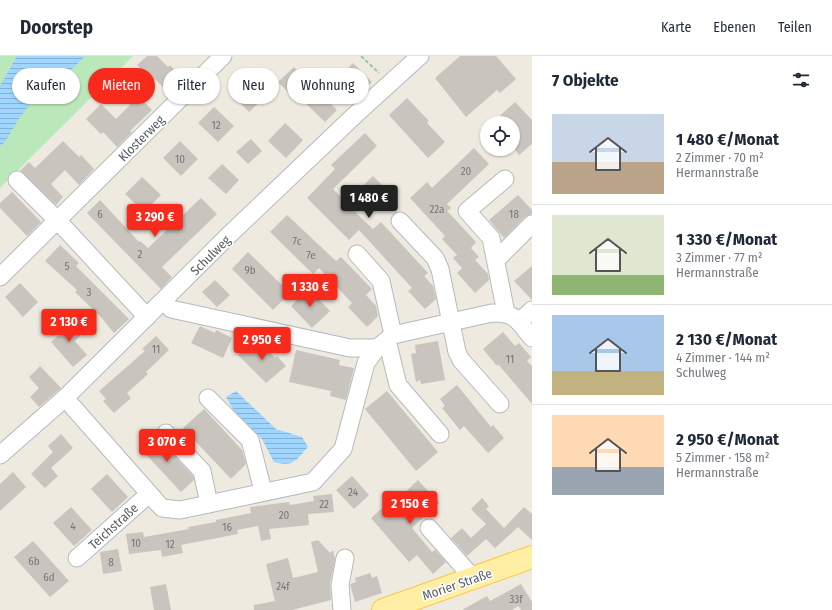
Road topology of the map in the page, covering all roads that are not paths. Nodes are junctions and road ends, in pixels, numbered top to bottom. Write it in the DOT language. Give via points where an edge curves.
graph roads {
  1 [pos="223,56"];
  2 [pos="420,56"];
  3 [pos="505,178"];
  4 [pos="17,180"];
  5 [pos="58,221"];
  6 [pos="400,221"];
  7 [pos="532,224"];
  8 [pos="357,254"];
  9 [pos="496,260"];
  10 [pos="0,277"];
  11 [pos="171,309"];
  12 [pos="532,310"];
  13 [pos="147,317"];
  14 [pos="512,317"];
  15 [pos="451,322"];
  16 [pos="532,338"];
  17 [pos="386,341"];
  18 [pos="64,398"];
  19 [pos="208,398"];
  20 [pos="500,404"];
  21 [pos="166,433"];
  22 [pos="440,434"];
  23 [pos="0,455"];
  24 [pos="263,492"];
  25 [pos="149,494"];
  26 [pos="210,504"];
  27 [pos="429,528"];
  28 [pos="77,558"];
  29 [pos="345,558"];
  30 [pos="532,558"];
  31 [pos="474,578"];
  32 [pos="397,608"];
  33 [pos="342,610"];
  1 -- 5 [label="street, Klosterweg"];
  2 -- 13 [label="street, Schulweg" via="230,234"];
  3 -- 9 [label="street" via="467,211 492,238"];
  4 -- 5 [label="street"];
  5 -- 10 [label="street, Klosterweg"];
  5 -- 13 [label="street"];
  6 -- 15 [label="street" via="435,258 440,269"];
  7 -- 9 [label="street"];
  8 -- 17 [label="street" via="381,281"];
  9 -- 14 [label="street"];
  11 -- 17 [label="street" via="350,348"];
  12 -- 14 [label="street"];
  13 -- 18 [label="street, Schulweg"];
  14 -- 15 [label="street" via="492,314"];
  14 -- 16 [label="street"];
  15 -- 17 [label="street"];
  15 -- 20 [label="street" via="461,360"];
  17 -- 22 [label="street" via="398,384"];
  17 -- 24 [label="street, Teichstraße" via="366,363 343,449 313,482"];
  18 -- 23 [label="street, Schulweg"];
  18 -- 25 [label="street, Teichstraße"];
  19 -- 24 [label="street" via="250,440"];
  21 -- 26 [label="street" via="202,471"];
  24 -- 26 [label="street, Teichstraße"];
  25 -- 26 [label="street, Teichstraße" via="162,508 180,510"];
  25 -- 28 [label="street, Teichstraße"];
  27 -- 31 [label="street"];
  29 -- 33 [label="street" via="340,585"];
  30 -- 31 [label="main road, Morier Straße"];
  31 -- 32 [label="main road, Morier Straße"];
}
